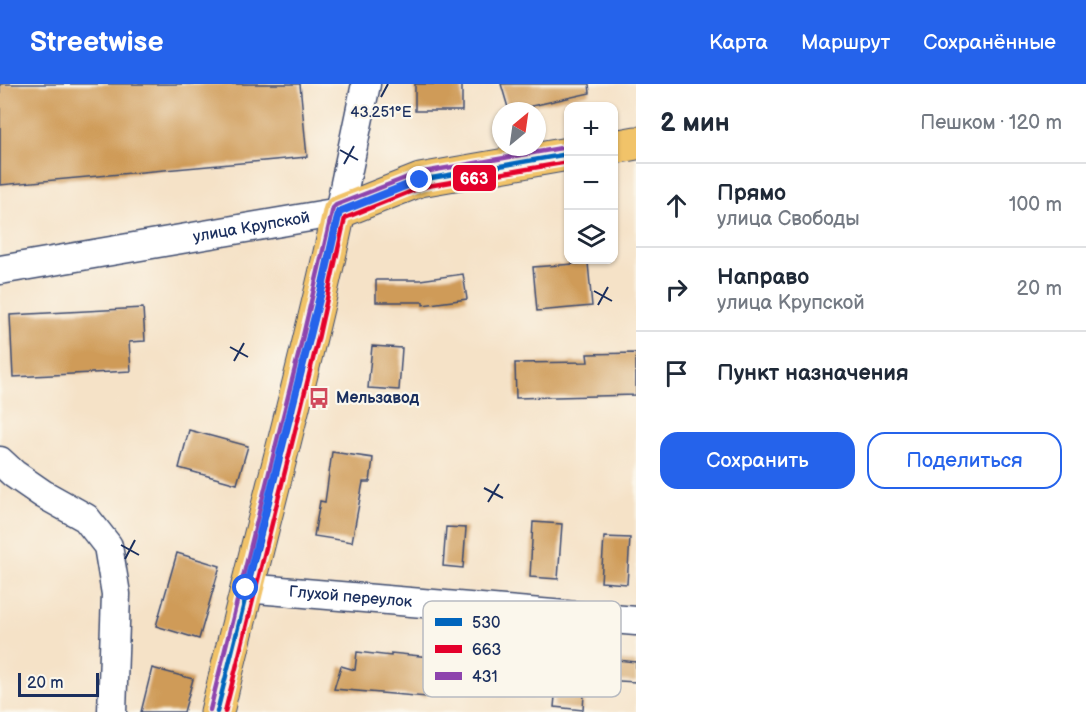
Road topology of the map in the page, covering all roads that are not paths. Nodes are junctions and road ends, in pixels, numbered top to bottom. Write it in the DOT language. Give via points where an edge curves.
graph roads {
  1 [pos="366,84"];
  2 [pos="636,143"];
  3 [pos="618,146"];
  4 [pos="564,155"];
  5 [pos="339,212"];
  6 [pos="0,270"];
  7 [pos="0,461"];
  8 [pos="246,588"];
  9 [pos="423,603"];
  10 [pos="621,620"];
  11 [pos="636,621"];
  12 [pos="112,712"];
  13 [pos="217,712"];
  1 -- 5 [label="street"];
  2 -- 3 [label="main road"];
  4 -- 5 [label="main road, улица Крупской" via="420,180"];
  5 -- 6 [label="street, улица Крупской"];
  5 -- 8 [label="main road"];
  7 -- 12 [label="street" via="33,488 86,518 108,546 116,594"];
  8 -- 9 [label="street, Глухой переулок"];
  8 -- 13 [label="main road"];
  10 -- 11 [label="street, Глухой переулок"];
}
